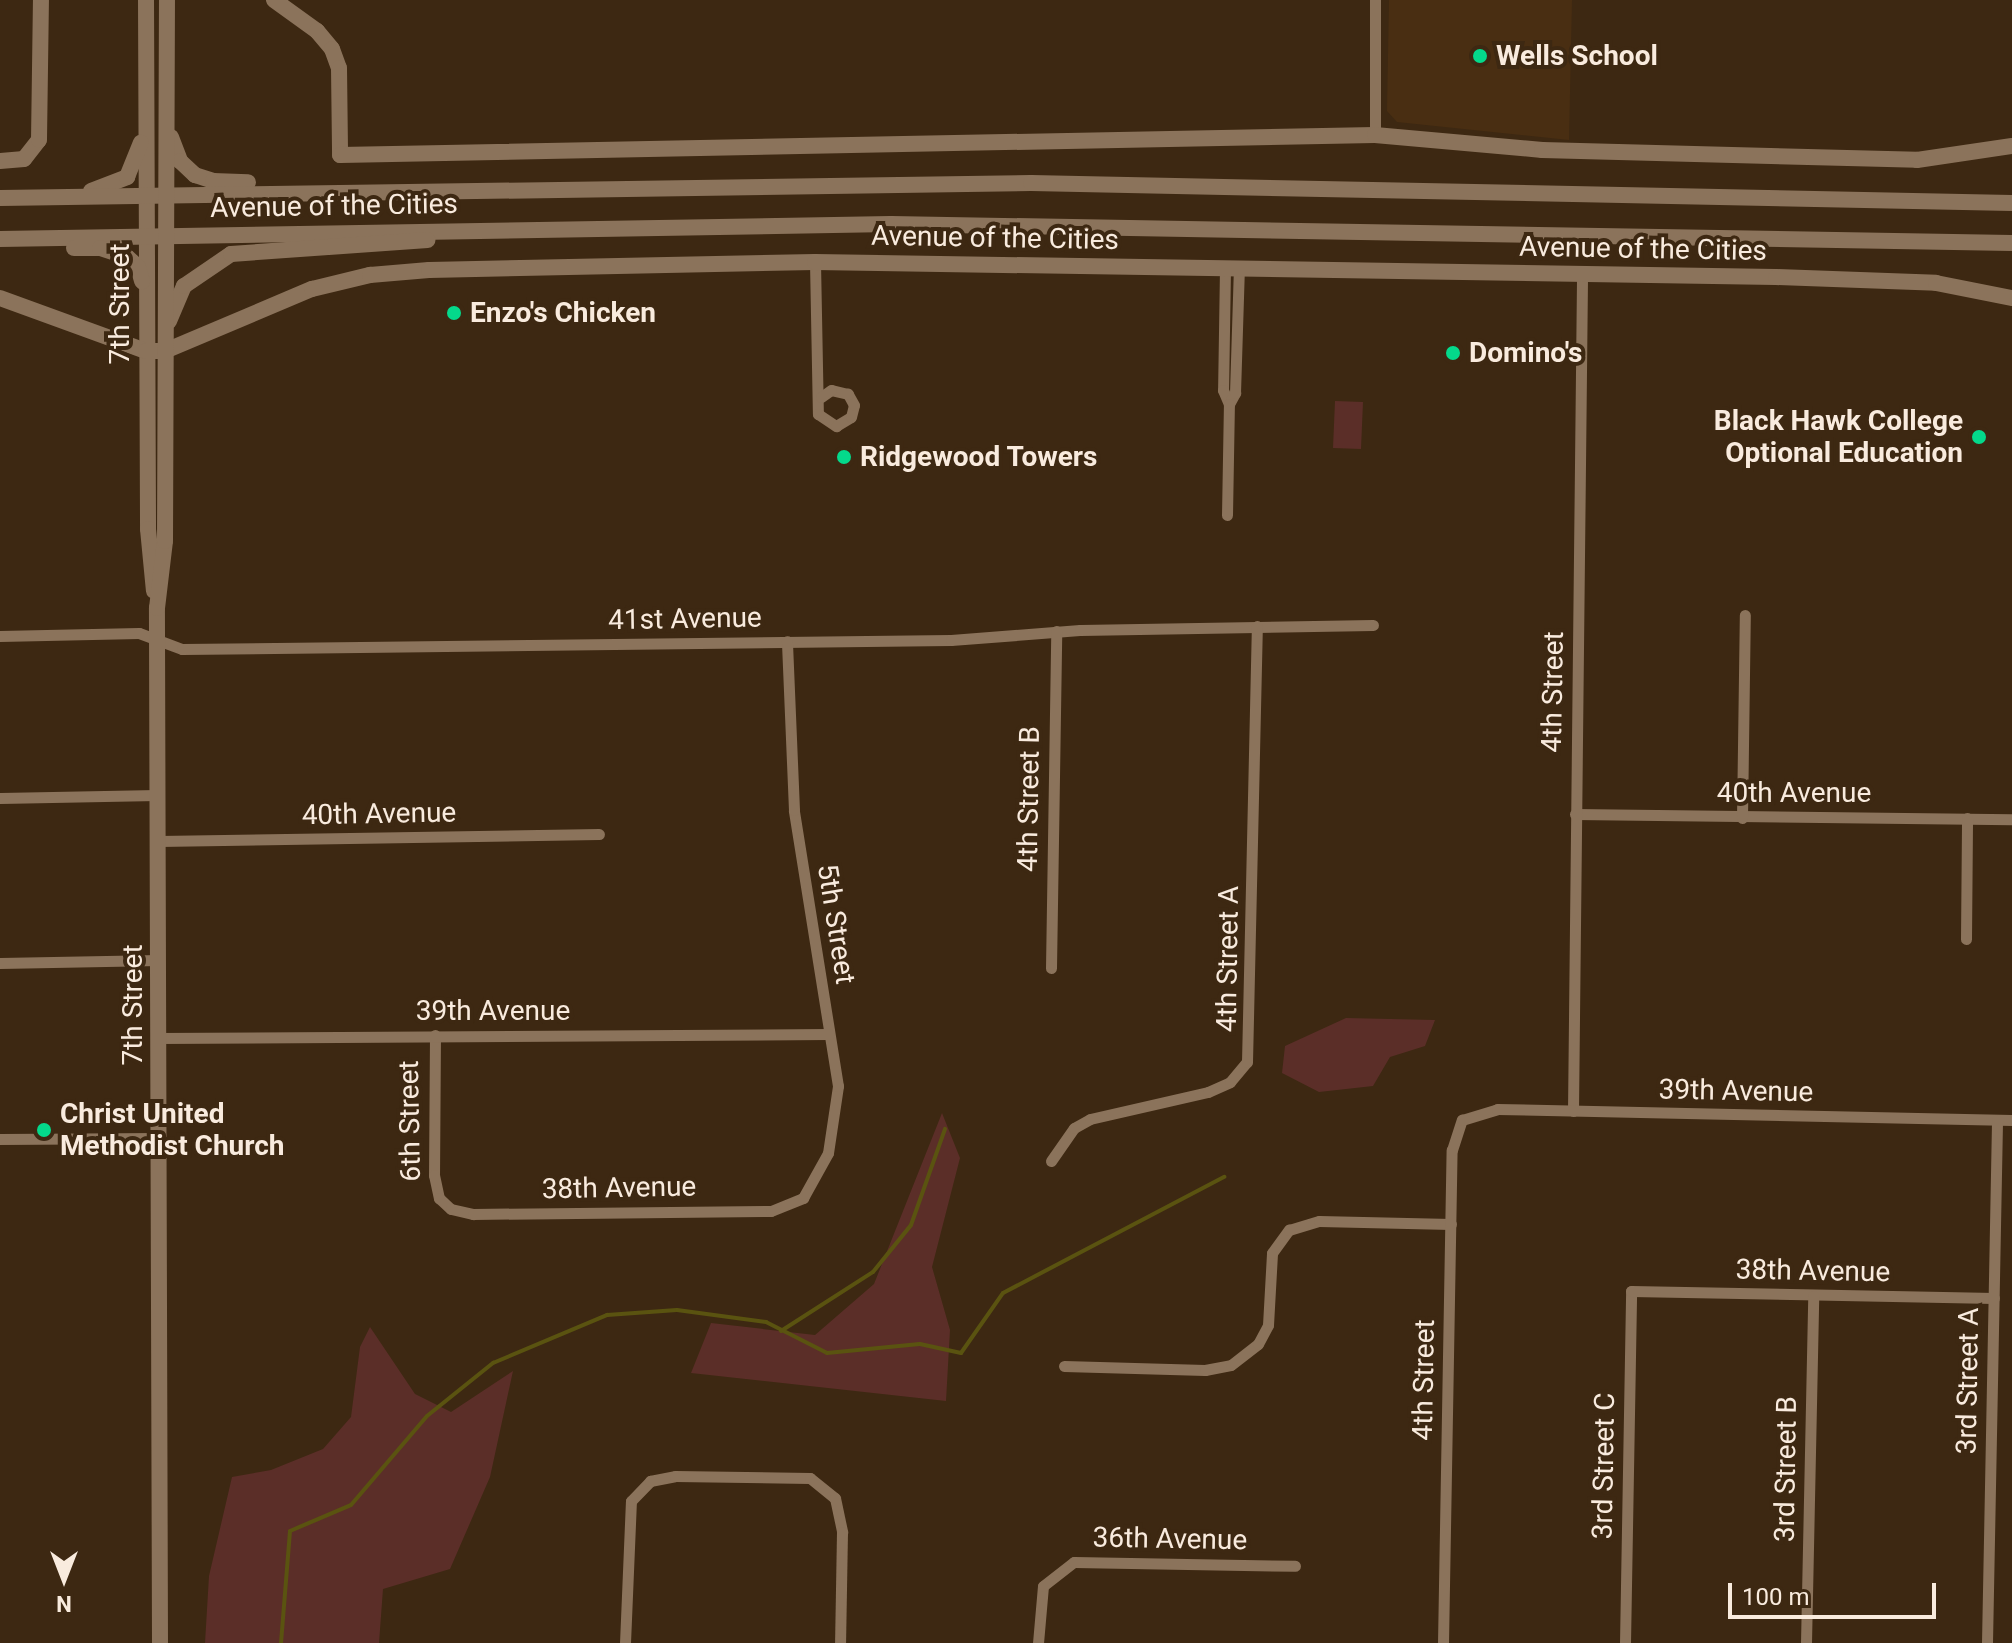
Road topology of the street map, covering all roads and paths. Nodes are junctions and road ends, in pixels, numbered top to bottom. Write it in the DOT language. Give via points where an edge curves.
graph roads {
  1 [pos="41,0"];
  2 [pos="146,0"];
  3 [pos="167,0"];
  4 [pos="274,0"];
  5 [pos="1375,0"];
  6 [pos="146,89"];
  7 [pos="167,125"];
  8 [pos="1375,135"];
  9 [pos="2012,146"];
  10 [pos="8,161"];
  11 [pos="422,190"];
  12 [pos="147,195"];
  13 [pos="167,195"];
  14 [pos="64,197"];
  15 [pos="0,198"];
  16 [pos="2012,203"];
  17 [pos="535,229"];
  18 [pos="167,235"];
  19 [pos="146,236"];
  20 [pos="0,239"];
  21 [pos="1852,240"];
  22 [pos="2012,243"];
  23 [pos="0,250"];
  24 [pos="2012,253"];
  25 [pos="815,262"];
  26 [pos="1232,268"];
  27 [pos="1582,274"];
  28 [pos="0,298"];
  29 [pos="146,298"];
  30 [pos="2012,298"];
  31 [pos="165,333"];
  32 [pos="146,351"];
  33 [pos="165,351"];
  34 [pos="821,397"];
  35 [pos="1227,515"];
  36 [pos="157,608"];
  37 [pos="1745,615"];
  38 [pos="1373,625"];
  39 [pos="1257,626"];
  40 [pos="1056,631"];
  41 [pos="0,636"];
  42 [pos="157,640"];
  43 [pos="787,641"];
  44 [pos="157,795"];
  45 [pos="0,798"];
  46 [pos="1575,814"];
  47 [pos="1742,818"];
  48 [pos="1967,818"];
  49 [pos="2012,819"];
  50 [pos="599,834"];
  51 [pos="159,841"];
  52 [pos="1966,939"];
  53 [pos="159,960"];
  54 [pos="0,963"];
  55 [pos="1051,968"];
  56 [pos="829,1034"];
  57 [pos="435,1035"];
  58 [pos="158,1038"];
  59 [pos="1573,1111"];
  60 [pos="1462,1120"];
  61 [pos="1997,1120"];
  62 [pos="2012,1120"];
  63 [pos="159,1138"];
  64 [pos="0,1139"];
  65 [pos="1051,1161"];
  66 [pos="796,1204"];
  67 [pos="444,1205"];
  68 [pos="1451,1224"];
  69 [pos="1631,1291"];
  70 [pos="1813,1296"];
  71 [pos="1994,1298"];
  72 [pos="1064,1366"];
  73 [pos="1295,1566"];
  74 [pos="160,1643"];
  75 [pos="625,1643"];
  76 [pos="840,1643"];
  77 [pos="1038,1643"];
  78 [pos="1443,1643"];
  79 [pos="1625,1643"];
  80 [pos="1806,1643"];
  81 [pos="1987,1643"];
  1 -- 10 [label="main road" via="39,140 31,153"];
  2 -- 6 [label="main road, 7th Street"];
  3 -- 7 [label="main road, 7th Street"];
  4 -- 8 [label="main road, Avenue of the Cities" via="317,31 332,49 339,68 340,155"];
  5 -- 8 [label="street"];
  6 -- 12 [label="main road, 7th Street"];
  6 -- 14 [label="main road" via="141,149 127,177"];
  7 -- 11 [label="main road" via="180,161 213,181 321,181"];
  7 -- 13 [label="main road, 7th Street"];
  8 -- 9 [label="main road, Avenue of the Cities" via="1542,150 1917,160"];
  11 -- 13 [label="main road, Avenue of the Cities"];
  11 -- 16 [label="main road, Avenue of the Cities" via="1031,183"];
  12 -- 13 [label="main road, Avenue of the Cities"];
  12 -- 14 [label="main road, Avenue of the Cities"];
  12 -- 19 [label="main road, 7th Street"];
  13 -- 18 [label="main road, 7th Street"];
  14 -- 15 [label="main road, Avenue of the Cities"];
  17 -- 18 [label="main road, Avenue of the Cities"];
  17 -- 21 [label="main road, Avenue of the Cities" via="1017,224"];
  17 -- 31 [label="main road" via="231,254 184,286"];
  18 -- 19 [label="main road, Avenue of the Cities"];
  18 -- 31 [label="main road, 7th Street"];
  19 -- 20 [label="main road, Avenue of the Cities"];
  19 -- 29 [label="main road, 7th Street"];
  21 -- 22 [label="main road, Avenue of the Cities"];
  21 -- 24 [label="main road"];
  23 -- 29 [label="main road" via="110,250 138,267"];
  25 -- 26 [label="main road, Avenue of the Cities"];
  25 -- 33 [label="main road, Avenue of the Cities" via="370,275 312,289"];
  25 -- 34 [label="street" via="816,388"];
  26 -- 27 [label="main road, Avenue of the Cities"];
  26 -- 35 [label="street" via="1235,393 1229,404"];
  27 -- 30 [label="main road, Avenue of the Cities" via="1909,280"];
  27 -- 46 [label="street, 4th Street"];
  28 -- 32 [label="main road, Avenue of the Cities"];
  29 -- 32 [label="main road, 7th Street"];
  31 -- 33 [label="main road, 7th Street"];
  32 -- 33 [label="main road, Avenue of the Cities"];
  32 -- 36 [label="main road, 7th Street" via="149,565"];
  33 -- 36 [label="main road, 7th Street" via="165,541"];
  36 -- 42 [label="main road, 7th Street"];
  37 -- 47 [label="street"];
  38 -- 39 [label="street, 41st Avenue"];
  39 -- 40 [label="street, 41st Avenue"];
  39 -- 65 [label="street, 4th Street A" via="1247,1062 1230,1082 1208,1092 1090,1119 1074,1128"];
  40 -- 43 [label="street, 41st Avenue" via="951,640"];
  40 -- 55 [label="street, 4th Street B"];
  41 -- 42 [label="street, 41st Avenue" via="139,633"];
  42 -- 43 [label="street, 41st Avenue" via="182,649"];
  42 -- 44 [label="main road, 7th Street"];
  43 -- 56 [label="street, 5th Street" via="794,810"];
  44 -- 45 [label="street"];
  44 -- 51 [label="main road, 7th Street"];
  46 -- 47 [label="street, 40th Avenue"];
  46 -- 59 [label="street, 4th Street"];
  47 -- 48 [label="street, 40th Avenue"];
  48 -- 49 [label="street, 40th Avenue"];
  48 -- 52 [label="street"];
  50 -- 51 [label="street, 40th Avenue"];
  51 -- 53 [label="main road, 7th Street"];
  53 -- 54 [label="street"];
  53 -- 58 [label="main road, 7th Street"];
  56 -- 57 [label="street, 39th Avenue"];
  56 -- 66 [label="street, 5th Street" via="838,1086 835,1128 820,1170"];
  57 -- 58 [label="street, 39th Avenue"];
  57 -- 67 [label="street, 6th Street" via="434,1175"];
  58 -- 63 [label="main road, 7th Street"];
  59 -- 60 [label="street, 39th Avenue" via="1485,1110"];
  59 -- 61 [label="street, 39th Avenue"];
  60 -- 68 [label="street, 4th Street" via="1453,1135"];
  61 -- 62 [label="street, 39th Avenue"];
  61 -- 71 [label="street, 3rd Street A"];
  63 -- 64 [label="street"];
  63 -- 74 [label="main road, 7th Street"];
  66 -- 67 [label="street, 38th Avenue" via="771,1211 473,1214"];
  68 -- 72 [label="street" via="1319,1221 1289,1230 1272,1253 1268,1325 1258,1344 1231,1365 1205,1370"];
  68 -- 78 [label="street, 4th Street"];
  69 -- 70 [label="street, 38th Avenue"];
  69 -- 79 [label="street, 3rd Street C"];
  70 -- 71 [label="street, 38th Avenue"];
  70 -- 80 [label="street, 3rd Street B"];
  71 -- 81 [label="street, 3rd Street A"];
  73 -- 77 [label="street, 36th Avenue" via="1086,1560 1049,1577 1040,1595"];
  75 -- 76 [label="street" via="627,1524 636,1492 650,1481 675,1476 810,1478 835,1498 842,1532"];
}
